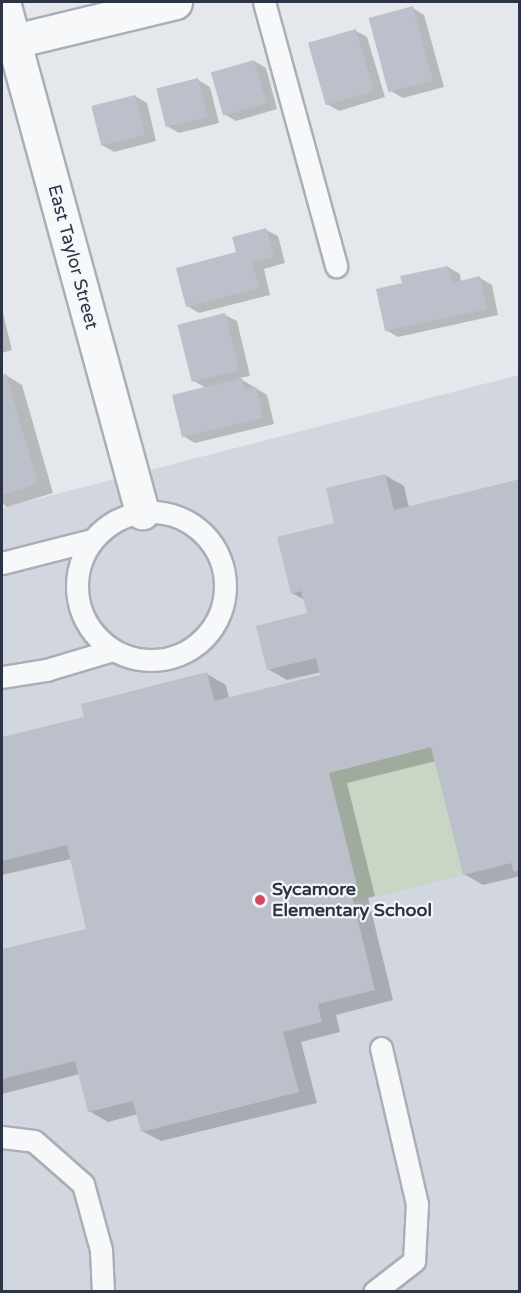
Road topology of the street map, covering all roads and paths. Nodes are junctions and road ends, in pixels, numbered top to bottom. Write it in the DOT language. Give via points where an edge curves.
graph roads {
  1 [pos="3,2"];
  2 [pos="175,2"];
  3 [pos="264,2"];
  4 [pos="8,43"];
  5 [pos="336,266"];
  6 [pos="142,512"];
  7 [pos="92,540"];
  8 [pos="2,563"];
  9 [pos="113,650"];
  10 [pos="2,677"];
  11 [pos="381,1048"];
  12 [pos="2,1137"];
  13 [pos="103,1292"];
  14 [pos="374,1292"];
  1 -- 4 [label="street, East Taylor Street"];
  2 -- 4 [label="street"];
  3 -- 5 [label="lane"];
  4 -- 6 [label="street, East Taylor Street"];
  6 -- 7 [label="lane" via="123,516"];
  6 -- 9 [label="lane" via="168,513 191,523 210,541 222,564 224,597 220,614 206,636 186,652 162,660 136,659"];
  7 -- 8 [label="lane"];
  7 -- 9 [label="lane" via="80,562 76,587 81,612 94,634"];
  9 -- 10 [label="lane" via="46,670"];
  11 -- 14 [label="lane" via="417,1204 414,1261"];
  12 -- 13 [label="lane" via="34,1141 83,1184 101,1250"];
}
